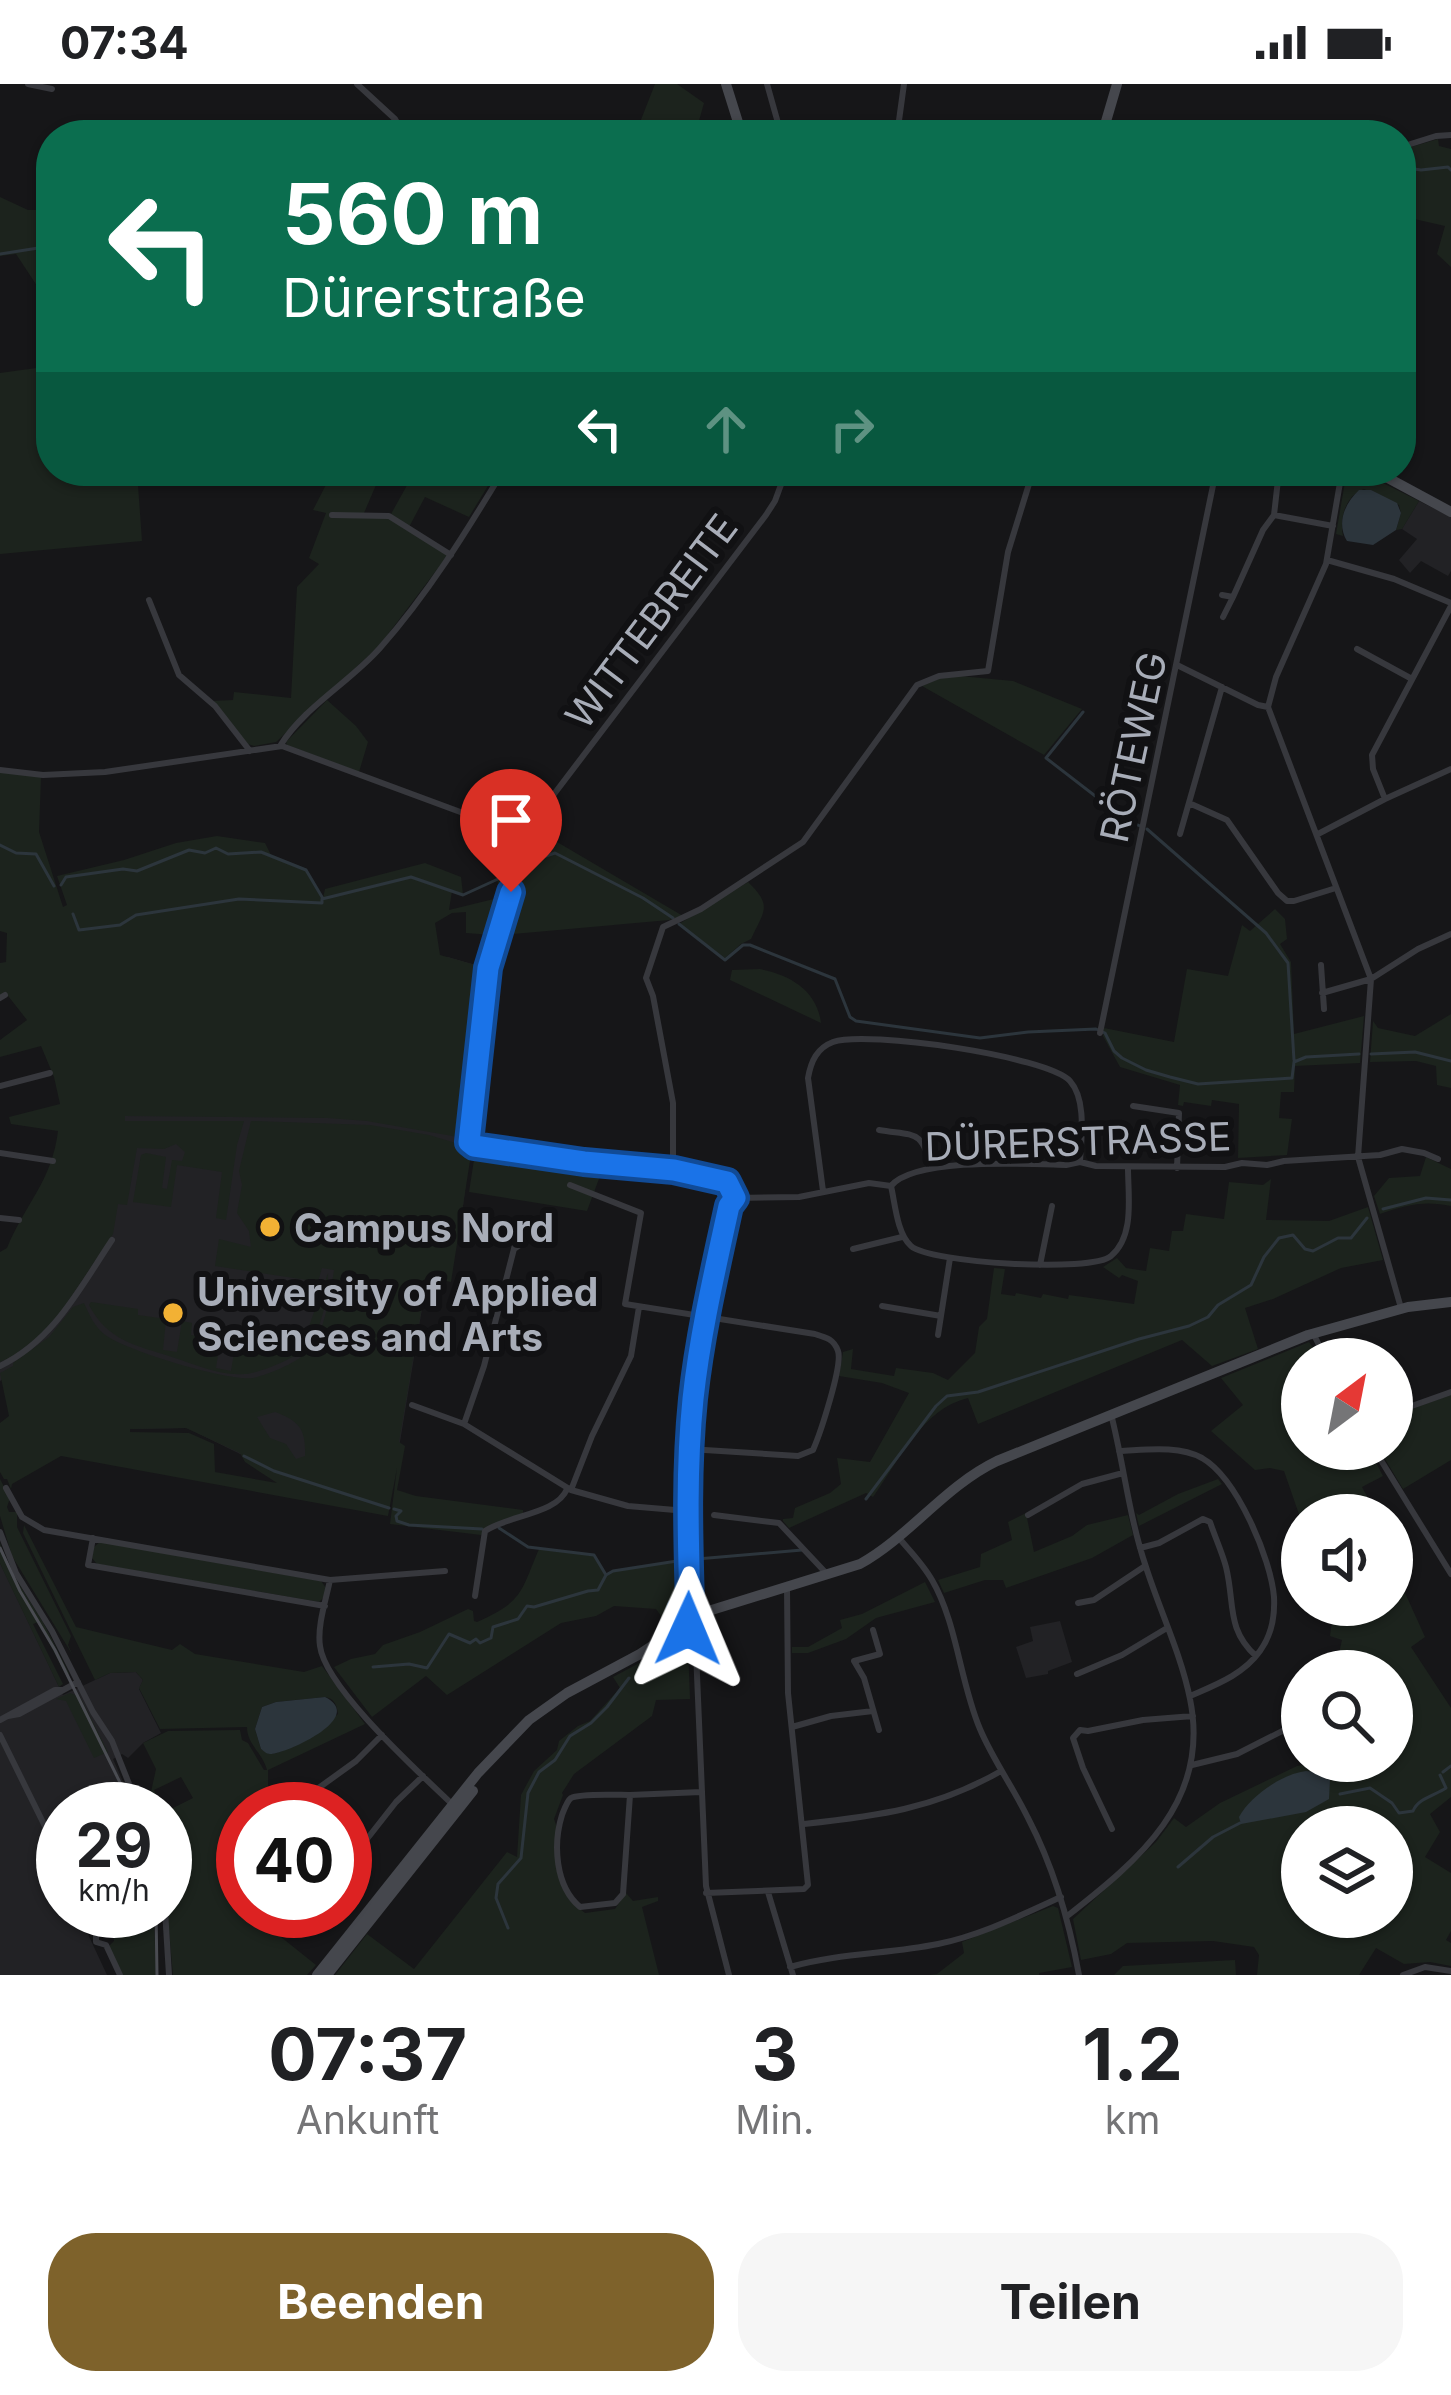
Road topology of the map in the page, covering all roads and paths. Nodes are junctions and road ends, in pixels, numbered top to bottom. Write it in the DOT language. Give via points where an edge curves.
graph roads {
  1 [pos="28,84"];
  2 [pos="357,84"];
  3 [pos="726,84"];
  4 [pos="767,84"];
  5 [pos="904,84"];
  6 [pos="1117,84"];
  7 [pos="52,89"];
  8 [pos="396,120"];
  9 [pos="737,120"];
  10 [pos="777,120"];
  11 [pos="899,120"];
  12 [pos="1106,120"];
  13 [pos="1451,135"];
  14 [pos="1416,142"];
  15 [pos="494,486"];
  16 [pos="780,486"];
  17 [pos="1028,486"];
  18 [pos="1213,486"];
  19 [pos="1278,486"];
  20 [pos="1340,486"];
  21 [pos="1403,486"];
  22 [pos="1451,512"];
  23 [pos="332,515"];
  24 [pos="1274,515"];
  25 [pos="1333,526"];
  26 [pos="452,555"];
  27 [pos="1327,560"];
  28 [pos="1222,595"];
  29 [pos="1233,597"];
  30 [pos="149,600"];
  31 [pos="1451,604"];
  32 [pos="1223,617"];
  33 [pos="1358,649"];
  34 [pos="1177,664"];
  35 [pos="1412,679"];
  36 [pos="1222,687"];
  37 [pos="1268,707"];
  38 [pos="280,746"];
  39 [pos="250,751"];
  40 [pos="1451,769"];
  41 [pos="0,770"];
  42 [pos="1385,799"];
  43 [pos="1189,803"];
  44 [pos="1318,834"];
  45 [pos="1180,835"];
  46 [pos="528,837"];
  47 [pos="1337,887"];
  48 [pos="1451,934"];
  49 [pos="1321,965"];
  50 [pos="1371,979"];
  51 [pos="1322,993"];
  52 [pos="1324,1009"];
  53 [pos="1100,1032"];
  54 [pos="50,1073"];
  55 [pos="0,1086"];
  56 [pos="1133,1106"];
  57 [pos="879,1130"];
  58 [pos="471,1144"];
  59 [pos="0,1153"];
  60 [pos="1358,1157"];
  61 [pos="1438,1159"];
  62 [pos="53,1160"];
  63 [pos="1080,1162"];
  64 [pos="1128,1167"];
  65 [pos="1178,1168"];
  66 [pos="932,1169"];
  67 [pos="674,1170"];
  68 [pos="570,1185"];
  69 [pos="891,1186"];
  70 [pos="824,1192"];
  71 [pos="735,1198"];
  72 [pos="1052,1206"];
  73 [pos="0,1218"];
  74 [pos="19,1220"];
  75 [pos="904,1236"];
  76 [pos="112,1240"];
  77 [pos="514,1249"];
  78 [pos="853,1250"];
  79 [pos="950,1258"];
  80 [pos="1040,1264"];
  81 [pos="1451,1302"];
  82 [pos="882,1306"];
  83 [pos="639,1307"];
  84 [pos="1401,1308"];
  85 [pos="941,1316"];
  86 [pos="705,1318"];
  87 [pos="1313,1333"];
  88 [pos="938,1335"];
  89 [pos="1316,1338"];
  90 [pos="0,1366"];
  91 [pos="1451,1392"];
  92 [pos="412,1405"];
  93 [pos="1413,1406"];
  94 [pos="1112,1414"];
  95 [pos="464,1424"];
  96 [pos="689,1449"];
  97 [pos="1119,1451"];
  98 [pos="1387,1470"];
  99 [pos="1123,1473"];
  100 [pos="6,1487"];
  101 [pos="569,1489"];
  102 [pos="687,1511"];
  103 [pos="714,1515"];
  104 [pos="1028,1515"];
  105 [pos="0,1532"];
  106 [pos="898,1537"];
  107 [pos="92,1538"];
  108 [pos="1140,1548"];
  109 [pos="1145,1567"];
  110 [pos="445,1571"];
  111 [pos="1451,1574"];
  112 [pos="829,1575"];
  113 [pos="329,1580"];
  114 [pos="787,1588"];
  115 [pos="475,1596"];
  116 [pos="1078,1603"];
  117 [pos="690,1605"];
  118 [pos="325,1606"];
  119 [pos="702,1613"];
  120 [pos="686,1625"];
  121 [pos="1167,1628"];
  122 [pos="873,1630"];
  123 [pos="1256,1656"];
  124 [pos="1077,1674"];
  125 [pos="78,1682"];
  126 [pos="1190,1696"];
  127 [pos="873,1711"];
  128 [pos="1193,1716"];
  129 [pos="4,1718"];
  130 [pos="792,1727"];
  131 [pos="879,1730"];
  132 [pos="1281,1732"];
  133 [pos="0,1735"];
  134 [pos="382,1736"];
  135 [pos="1192,1765"];
  136 [pos="1000,1771"];
  137 [pos="423,1776"];
  138 [pos="129,1782"];
  139 [pos="327,1782"];
  140 [pos="701,1792"];
  141 [pos="630,1795"];
  142 [pos="36,1808"];
  143 [pos="456,1808"];
  144 [pos="802,1824"];
  145 [pos="1112,1829"];
  146 [pos="372,1833"];
  147 [pos="767,1891"];
  148 [pos="706,1893"];
  149 [pos="1061,1897"];
  150 [pos="1066,1917"];
  151 [pos="98,1938"];
  152 [pos="112,1938"];
  153 [pos="165,1938"];
  154 [pos="106,1945"];
  155 [pos="791,1971"];
  156 [pos="1451,1971"];
  157 [pos="120,1975"];
  158 [pos="169,1975"];
  159 [pos="317,1975"];
  160 [pos="326,1975"];
  161 [pos="729,1975"];
  162 [pos="1079,1975"];
  163 [pos="1403,1975"];
  1 -- 7 [label="street"];
  2 -- 8 [label="street"];
  3 -- 9 [label="street"];
  4 -- 10 [label="street"];
  5 -- 11 [label="street"];
  6 -- 12 [label="street"];
  13 -- 14 [label="street"];
  15 -- 26 [label="street"];
  16 -- 46 [label="street, WITTEBREITE"];
  17 -- 67 [label="street" via="988,671 917,686 803,842 666,924 646,978 674,1110"];
  18 -- 34 [label="street, RÖTEWEG"];
  19 -- 24 [label="street"];
  20 -- 25 [label="street"];
  21 -- 22 [label="street"];
  23 -- 26 [label="street" via="389,516"];
  24 -- 25 [label="street"];
  24 -- 29 [label="street"];
  25 -- 27 [label="street"];
  26 -- 38 [label="street" via="380,649"];
  27 -- 31 [label="street"];
  27 -- 37 [label="street"];
  28 -- 29 [label="street"];
  29 -- 32 [label="street"];
  30 -- 39 [label="street" via="179,675"];
  31 -- 35 [label="street"];
  33 -- 35 [label="street"];
  34 -- 36 [label="street"];
  34 -- 53 [label="street, RÖTEWEG"];
  35 -- 42 [label="street" via="1372,755"];
  36 -- 37 [label="street"];
  36 -- 43 [label="street"];
  37 -- 44 [label="street"];
  38 -- 39 [label="street"];
  38 -- 46 [label="street"];
  39 -- 41 [label="street" via="105,772"];
  40 -- 42 [label="street"];
  42 -- 44 [label="street"];
  43 -- 45 [label="street"];
  43 -- 47 [label="street" via="1228,820 1282,898 1294,902"];
  44 -- 47 [label="street"];
  46 -- 58 [label="street, WITTEBREITE" via="488,968"];
  47 -- 50 [label="street"];
  48 -- 50 [label="street"];
  49 -- 51 [label="street"];
  50 -- 51 [label="street"];
  50 -- 60 [label="street"];
  51 -- 52 [label="street"];
  54 -- 55 [label="street"];
  56 -- 65 [label="street" via="1179,1113"];
  57 -- 66 [label="street" via="920,1138"];
  58 -- 67 [label="street, DÜRERSTRASSE"];
  59 -- 62 [label="street"];
  60 -- 61 [label="street, DÜRERSTRASSE" via="1402,1149"];
  60 -- 65 [label="street, DÜRERSTRASSE"];
  60 -- 84 [label="street"];
  63 -- 64 [label="street, DÜRERSTRASSE"];
  63 -- 66 [label="street, DÜRERSTRASSE"];
  63 -- 70 [label="street" via="1079,1100 1060,1073 975,1051 838,1040 820,1049 808,1078"];
  64 -- 65 [label="street, DÜRERSTRASSE"];
  64 -- 80 [label="street" via="1127,1226 1115,1251 1090,1264"];
  66 -- 69 [label="street, DÜRERSTRASSE"];
  67 -- 71 [label="street, DÜRERSTRASSE" via="727,1182"];
  68 -- 83 [label="street" via="641,1213 625,1304"];
  69 -- 70 [label="street, DÜRERSTRASSE"];
  69 -- 75 [label="street"];
  70 -- 71 [label="street, DÜRERSTRASSE"];
  71 -- 86 [label="street"];
  72 -- 80 [label="street"];
  73 -- 74 [label="street"];
  75 -- 78 [label="street"];
  75 -- 79 [label="street" via="921,1253"];
  76 -- 90 [label="street" via="57,1322"];
  77 -- 95 [label="street"];
  79 -- 80 [label="street"];
  79 -- 85 [label="street"];
  81 -- 84 [label="street"];
  82 -- 85 [label="street"];
  83 -- 86 [label="street"];
  83 -- 101 [label="street" via="631,1356"];
  84 -- 87 [label="street"];
  85 -- 88 [label="street"];
  86 -- 96 [label="street"];
  86 -- 96 [label="street" via="827,1338 840,1358 806,1455"];
  87 -- 89 [label="street"];
  87 -- 94 [label="street"];
  91 -- 93 [label="street"];
  92 -- 95 [label="street"];
  94 -- 97 [label="street"];
  94 -- 106 [label="street" via="981,1469"];
  95 -- 101 [label="street"];
  96 -- 102 [label="street"];
  97 -- 99 [label="street"];
  97 -- 123 [label="street" via="1190,1453 1230,1488 1273,1592 1271,1628"];
  98 -- 111 [label="street"];
  99 -- 104 [label="street" via="1082,1484"];
  99 -- 108 [label="street"];
  100 -- 107 [label="street" via="33,1525"];
  101 -- 102 [label="street" via="614,1504"];
  101 -- 115 [label="street" via="558,1503 485,1532"];
  102 -- 117 [label="street"];
  103 -- 112 [label="street" via="779,1523"];
  105 -- 125 [label="street"];
  106 -- 112 [label="street"];
  106 -- 136 [label="street" via="939,1593 973,1712"];
  107 -- 113 [label="street"];
  107 -- 118 [label="street" via="88,1565"];
  108 -- 109 [label="street"];
  108 -- 123 [label="street" via="1210,1522 1235,1628"];
  109 -- 116 [label="street"];
  109 -- 121 [label="street"];
  110 -- 113 [label="street"];
  112 -- 114 [label="street"];
  113 -- 118 [label="street"];
  114 -- 119 [label="street"];
  114 -- 130 [label="street"];
  117 -- 119 [label="street"];
  117 -- 120 [label="street" via="681,1610"];
  118 -- 134 [label="street" via="322,1658"];
  119 -- 120 [label="street" via="702,1622"];
  120 -- 140 [label="street"];
  120 -- 143 [label="street" via="538,1712 478,1773"];
  121 -- 124 [label="street"];
  121 -- 126 [label="street"];
  122 -- 127 [label="street" via="880,1654 854,1661"];
  123 -- 126 [label="street"];
  125 -- 129 [label="street"];
  125 -- 138 [label="street"];
  126 -- 128 [label="street"];
  127 -- 130 [label="street"];
  127 -- 131 [label="street"];
  128 -- 135 [label="street"];
  128 -- 145 [label="street" via="1080,1730 1073,1738"];
  130 -- 144 [label="street"];
  132 -- 135 [label="street"];
  133 -- 142 [label="street"];
  134 -- 137 [label="street"];
  134 -- 139 [label="street"];
  135 -- 150 [label="street" via="1157,1834"];
  136 -- 144 [label="street" via="917,1808"];
  136 -- 149 [label="street"];
  137 -- 143 [label="street"];
  137 -- 146 [label="street"];
  140 -- 141 [label="street"];
  140 -- 148 [label="street"];
  141 -- 141 [label="street" via="623,1894 615,1903 580,1907 559,1866 566,1804 576,1796"];
  143 -- 159 [label="street"];
  143 -- 160 [label="street"];
  144 -- 147 [label="street" via="808,1886"];
  147 -- 148 [label="street"];
  147 -- 155 [label="street"];
  148 -- 161 [label="street"];
  149 -- 150 [label="street"];
  149 -- 155 [label="street" via="958,1939 824,1958"];
  150 -- 162 [label="street"];
  151 -- 154 [label="street"];
  152 -- 154 [label="street"];
  153 -- 158 [label="street"];
  154 -- 157 [label="street"];
  156 -- 163 [label="street" via="1425,1967"];
}
